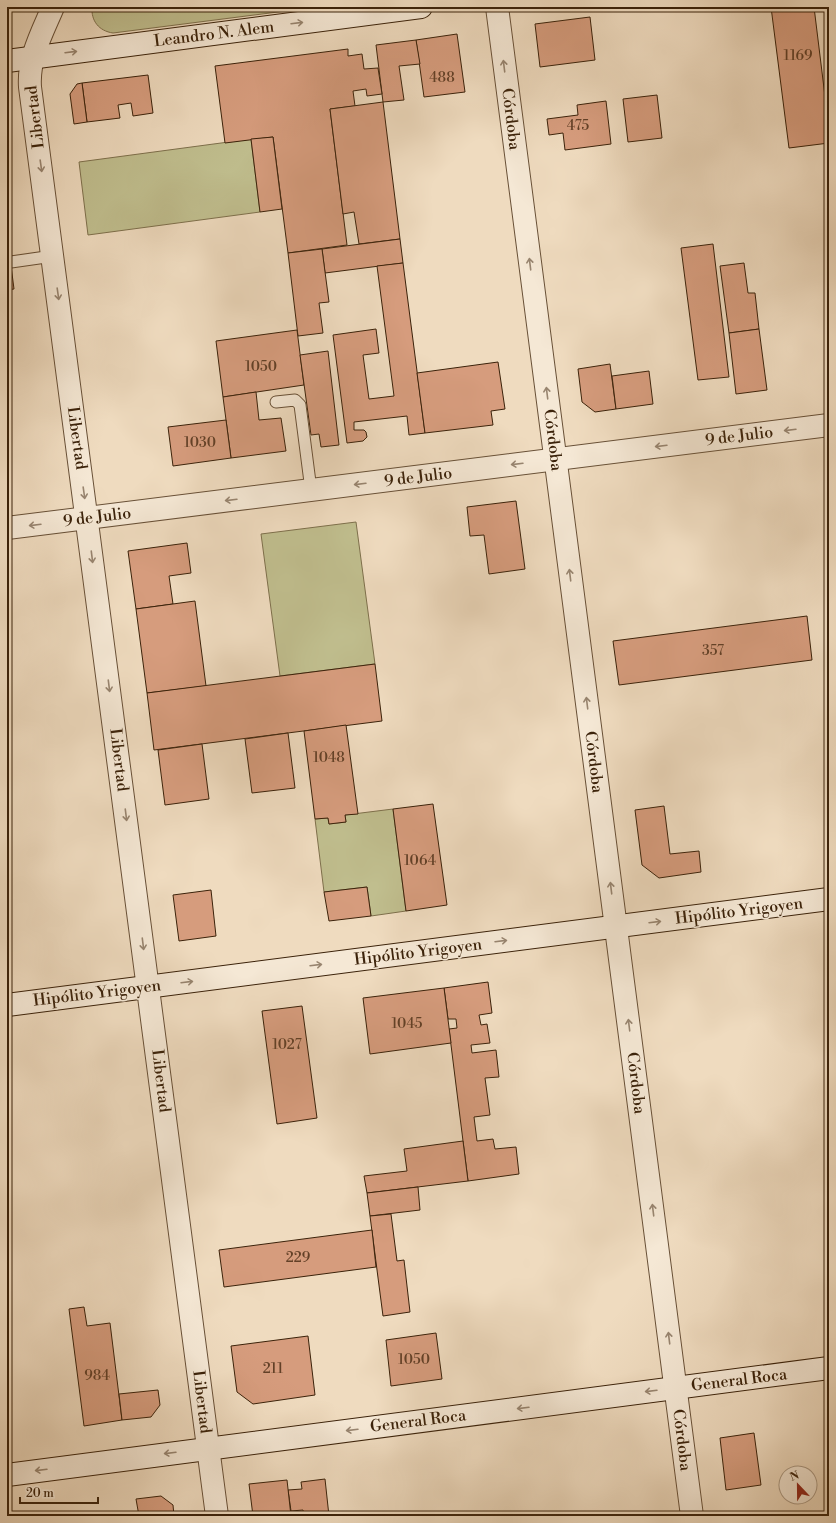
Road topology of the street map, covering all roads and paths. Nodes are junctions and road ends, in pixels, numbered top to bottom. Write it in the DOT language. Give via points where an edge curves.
graph roads {
  1 [pos="53,7"];
  2 [pos="421,7"];
  3 [pos="497,7"];
  4 [pos="32,58"];
  5 [pos="7,61"];
  6 [pos="53,256"];
  7 [pos="11,262"];
  8 [pos="276,402"];
  9 [pos="829,425"];
  10 [pos="555,459"];
  11 [pos="311,490"];
  12 [pos="87,518"];
  13 [pos="7,528"];
  14 [pos="829,899"];
  15 [pos="616,927"];
  16 [pos="148,987"];
  17 [pos="7,1005"];
  18 [pos="829,1368"];
  19 [pos="676,1388"];
  20 [pos="208,1448"];
  21 [pos="7,1475"];
  22 [pos="217,1516"];
  23 [pos="692,1516"];
  1 -- 4 [label="street, Libertad"];
  4 -- 2 [label="street, Leandro N. Alem, one-way"];
  10 -- 3 [label="street, Córdoba, one-way"];
  4 -- 5 [label="street, Leandro N. Alem"];
  4 -- 6 [label="street, Libertad, one-way" via="30,87"];
  6 -- 7 [label="lane"];
  6 -- 12 [label="street, Libertad, one-way"];
  8 -- 11 [label="lane" via="295,400 300,405"];
  9 -- 10 [label="street, 9 de Julio, one-way"];
  10 -- 11 [label="street, 9 de Julio, one-way"];
  15 -- 10 [label="street, Córdoba, one-way"];
  11 -- 12 [label="street, 9 de Julio, one-way"];
  12 -- 13 [label="street, 9 de Julio, one-way"];
  12 -- 16 [label="street, Libertad, one-way"];
  15 -- 14 [label="street, Hipólito Yrigoyen, one-way"];
  16 -- 15 [label="street, Hipólito Yrigoyen, one-way"];
  19 -- 15 [label="street, Córdoba, one-way"];
  16 -- 17 [label="street, Hipólito Yrigoyen"];
  16 -- 20 [label="street, Libertad"];
  18 -- 19 [label="street, General Roca"];
  19 -- 20 [label="street, General Roca, one-way"];
  19 -- 23 [label="street, Córdoba"];
  20 -- 21 [label="street, General Roca, one-way"];
  20 -- 22 [label="street, Libertad"];
}
